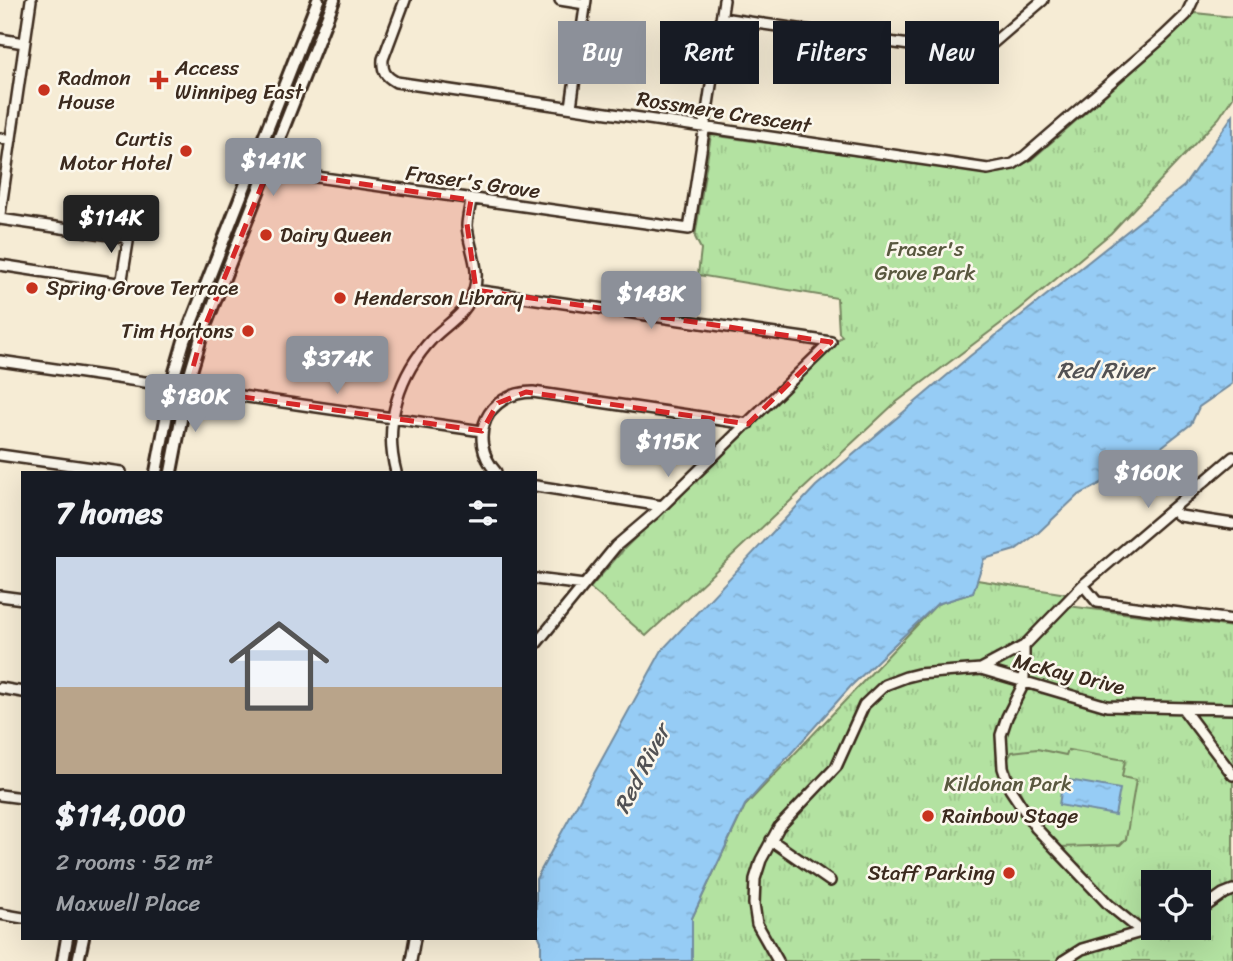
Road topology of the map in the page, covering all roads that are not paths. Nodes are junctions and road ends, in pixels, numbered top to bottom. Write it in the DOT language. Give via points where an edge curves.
graph roads {
  1 [pos="31,0"];
  2 [pos="334,0"];
  3 [pos="405,0"];
  4 [pos="560,0"];
  5 [pos="724,0"];
  6 [pos="1043,0"];
  7 [pos="1193,0"];
  8 [pos="586,2"];
  9 [pos="316,4"];
  10 [pos="329,13"];
  11 [pos="722,18"];
  12 [pos="0,39"];
  13 [pos="24,43"];
  14 [pos="570,107"];
  15 [pos="706,128"];
  16 [pos="0,138"];
  17 [pos="11,139"];
  18 [pos="252,168"];
  19 [pos="268,170"];
  20 [pos="471,200"];
  21 [pos="0,216"];
  22 [pos="0,265"];
  23 [pos="208,278"];
  24 [pos="474,290"];
  25 [pos="219,291"];
  26 [pos="0,361"];
  27 [pos="173,387"];
  28 [pos="187,389"];
  29 [pos="393,419"];
  30 [pos="748,424"];
  31 [pos="482,430"];
  32 [pos="0,455"];
  33 [pos="1233,457"];
  34 [pos="56,468"];
  35 [pos="105,471"];
  36 [pos="156,471"];
  37 [pos="172,471"];
  38 [pos="396,471"];
  39 [pos="495,471"];
  40 [pos="537,486"];
  41 [pos="662,506"];
  42 [pos="1171,510"];
  43 [pos="1233,524"];
  44 [pos="537,579"];
  45 [pos="584,585"];
  46 [pos="1083,585"];
  47 [pos="0,596"];
  48 [pos="21,599"];
  49 [pos="1233,620"];
  50 [pos="537,643"];
  51 [pos="1024,646"];
  52 [pos="981,670"];
  53 [pos="1024,683"];
  54 [pos="0,688"];
  55 [pos="21,692"];
  56 [pos="1183,709"];
  57 [pos="1233,709"];
  58 [pos="1233,775"];
  59 [pos="0,795"];
  60 [pos="21,798"];
  61 [pos="771,840"];
  62 [pos="830,881"];
  63 [pos="1233,890"];
  64 [pos="1211,902"];
  65 [pos="0,915"];
  66 [pos="21,918"];
  67 [pos="1141,931"];
  68 [pos="68,940"];
  69 [pos="83,940"];
  70 [pos="415,940"];
  71 [pos="63,961"];
  72 [pos="78,961"];
  73 [pos="411,961"];
  74 [pos="778,961"];
  75 [pos="1063,961"];
  1 -- 13 [label="street"];
  2 -- 10 [label="main road"];
  3 -- 14 [label="street, Rossmere Crescent" via="383,59 387,77"];
  4 -- 8 [label="street"];
  5 -- 11 [label="street"];
  6 -- 11 [label="street" via="979,55"];
  7 -- 15 [label="street, Rossmere Crescent" via="1186,15 1163,37 1013,164 988,169"];
  8 -- 14 [label="street"];
  9 -- 10 [label="main road"];
  9 -- 18 [label="main road"];
  10 -- 19 [label="main road"];
  11 -- 15 [label="street"];
  12 -- 13 [label="street"];
  13 -- 17 [label="street"];
  14 -- 15 [label="street, Rossmere Crescent"];
  15 -- 20 [label="street, Fraser's Grove" via="689,229"];
  16 -- 17 [label="street"];
  17 -- 21 [label="street"];
  18 -- 19 [label="street, Fraser's Grove"];
  18 -- 23 [label="main road"];
  19 -- 20 [label="street, Fraser's Grove"];
  19 -- 25 [label="main road"];
  20 -- 24 [label="street" via="467,224 476,270"];
  21 -- 22 [label="street" via="124,237 128,242 122,279 117,283"];
  23 -- 25 [label="main road"];
  23 -- 27 [label="main road" via="184,341"];
  24 -- 29 [label="street" via="459,317 416,359 404,379"];
  24 -- 30 [label="street" via="831,342"];
  25 -- 28 [label="main road"];
  26 -- 27 [label="street"];
  27 -- 28 [label="street"];
  27 -- 36 [label="main road"];
  28 -- 29 [label="street"];
  28 -- 37 [label="main road"];
  29 -- 31 [label="street"];
  29 -- 38 [label="street" via="391,448"];
  30 -- 31 [label="street" via="526,392 502,400"];
  30 -- 41 [label="street"];
  31 -- 39 [label="street" via="484,453"];
  32 -- 34 [label="street"];
  33 -- 42 [label="street"];
  34 -- 35 [label="street"];
  40 -- 41 [label="street"];
  41 -- 45 [label="street" via="616,546"];
  42 -- 43 [label="street" via="1180,516"];
  42 -- 46 [label="street"];
  44 -- 45 [label="street"];
  45 -- 50 [label="street"];
  46 -- 49 [label="street" via="1097,602"];
  46 -- 51 [label="street"];
  47 -- 48 [label="street"];
  51 -- 52 [label="street"];
  51 -- 53 [label="street"];
  52 -- 53 [label="street, McKay Drive"];
  52 -- 61 [label="street" via="906,677 876,692 860,713 836,766"];
  53 -- 56 [label="street, McKay Drive" via="1107,706"];
  53 -- 67 [label="street" via="1001,735 1010,789 1035,828 1109,905"];
  54 -- 55 [label="street"];
  56 -- 57 [label="street, McKay Drive"];
  56 -- 58 [label="street"];
  59 -- 60 [label="street"];
  61 -- 62 [label="street"];
  61 -- 74 [label="street" via="755,879 754,904 757,924"];
  63 -- 64 [label="street"];
  65 -- 66 [label="street"];
  67 -- 75 [label="street" via="1082,949"];
  68 -- 71 [label="main road"];
  69 -- 72 [label="main road"];
  70 -- 73 [label="street"];
}
